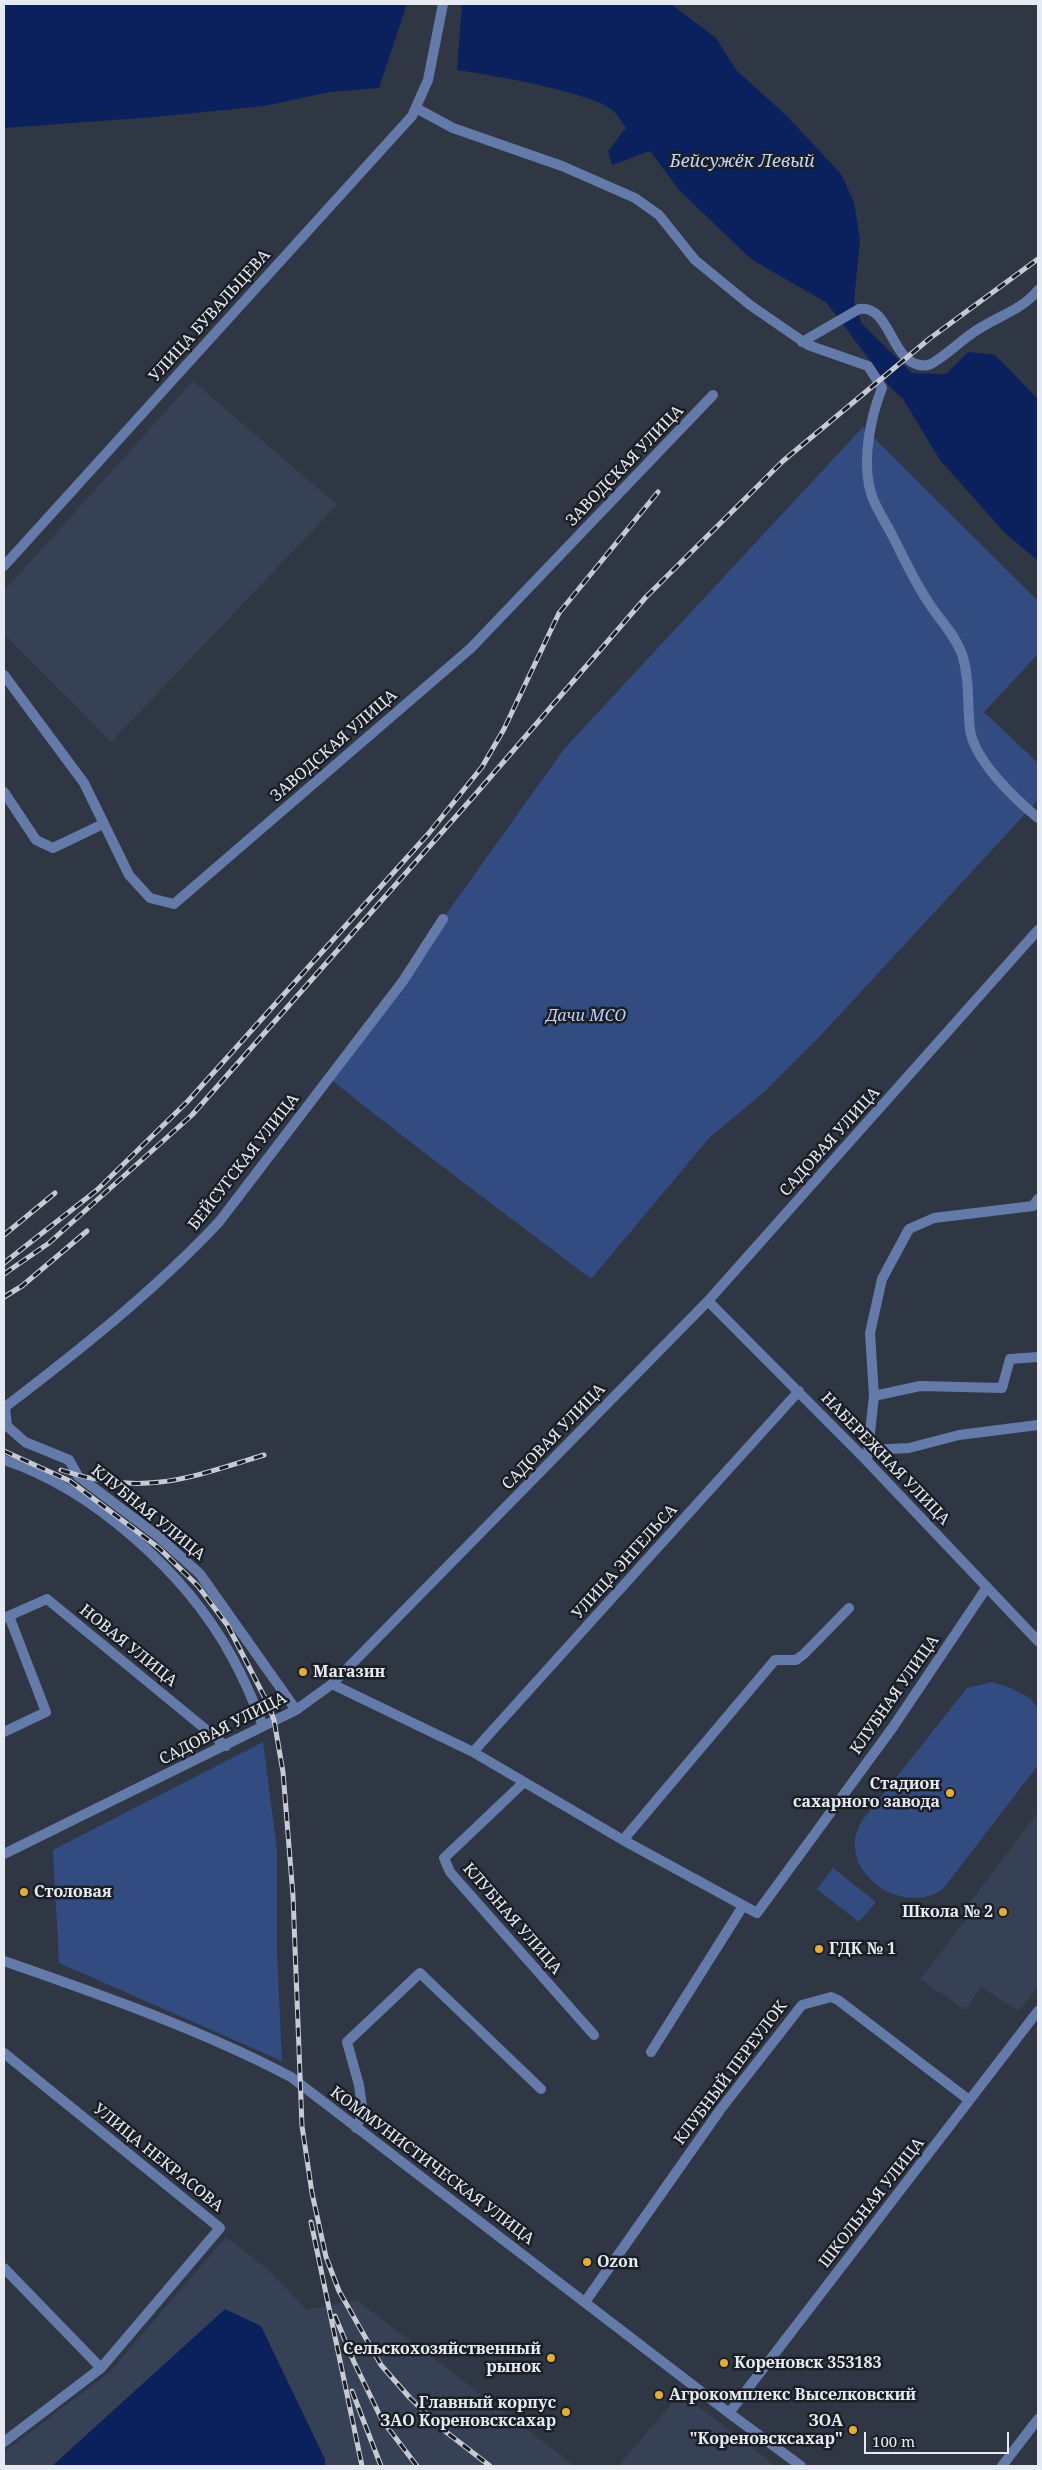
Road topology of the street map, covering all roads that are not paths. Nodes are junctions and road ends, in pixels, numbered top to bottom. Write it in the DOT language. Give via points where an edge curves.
graph roads {
  1 [pos="443,4"];
  2 [pos="416,108"];
  3 [pos="1038,290"];
  4 [pos="802,342"];
  5 [pos="714,395"];
  6 [pos="4,566"];
  7 [pos="4,675"];
  8 [pos="4,792"];
  9 [pos="1038,818"];
  10 [pos="103,824"];
  11 [pos="443,919"];
  12 [pos="1038,930"];
  13 [pos="1038,1199"];
  14 [pos="708,1301"];
  15 [pos="1038,1356"];
  16 [pos="799,1391"];
  17 [pos="874,1396"];
  18 [pos="5,1407"];
  19 [pos="1038,1425"];
  20 [pos="869,1450"];
  21 [pos="4,1460"];
  22 [pos="867,1461"];
  23 [pos="987,1587"];
  24 [pos="849,1608"];
  25 [pos="6,1617"];
  26 [pos="1038,1641"];
  27 [pos="332,1684"];
  28 [pos="296,1710"];
  29 [pos="263,1726"];
  30 [pos="4,1732"];
  31 [pos="226,1746"];
  32 [pos="473,1752"];
  33 [pos="524,1782"];
  34 [pos="623,1840"];
  35 [pos="4,1854"];
  36 [pos="743,1906"];
  37 [pos="4,1962"];
  38 [pos="1038,2011"];
  39 [pos="594,2035"];
  40 [pos="651,2052"];
  41 [pos="4,2053"];
  42 [pos="541,2089"];
  43 [pos="969,2100"];
  44 [pos="356,2128"];
  45 [pos="4,2268"];
  46 [pos="585,2302"];
  47 [pos="101,2368"];
  48 [pos="729,2413"];
  49 [pos="1038,2419"];
  50 [pos="4,2442"];
  51 [pos="802,2466"];
  52 [pos="1002,2466"];
  1 -- 2 [label="street, УЛИЦА БУВАЛЬЦЕВА" via="428,80"];
  2 -- 4 [label="street" via="453,128 562,166 635,198 659,215 695,260 720,282"];
  2 -- 6 [label="street, УЛИЦА БУВАЛЬЦЕВА"];
  3 -- 4 [label="street" via="1019,307 978,329 924,366 912,363 882,320 865,308"];
  4 -- 9 [label="street" via="868,366 882,388 873,411 868,446 869,485 912,576 950,629 962,655 974,746 994,774"];
  5 -- 10 [label="street, ЗАВОДСКАЯ УЛИЦА" via="471,648 174,904 150,898 129,875"];
  7 -- 10 [label="street, ЗАВОДСКАЯ УЛИЦА" via="84,783"];
  8 -- 10 [label="street" via="36,840 53,848"];
  11 -- 18 [label="street, БЕЙСУГСКАЯ УЛИЦА" via="403,982 220,1222 68,1360"];
  12 -- 14 [label="street, САДОВАЯ УЛИЦА"];
  13 -- 17 [label="street" via="1033,1206 934,1218 909,1229 882,1279 870,1333"];
  14 -- 16 [label="street, НАБЕРЕЖНАЯ УЛИЦА"];
  14 -- 27 [label="street, САДОВАЯ УЛИЦА"];
  15 -- 17 [label="street" via="1010,1359 1002,1388 920,1386"];
  16 -- 22 [label="street, НАБЕРЕЖНАЯ УЛИЦА"];
  16 -- 32 [label="street, УЛИЦА ЭНГЕЛЬСА"];
  17 -- 20 [label="street"];
  18 -- 28 [label="street, КЛУБНАЯ УЛИЦА" via="7,1426 25,1442 69,1460 78,1476 158,1537 200,1574"];
  19 -- 20 [label="street" via="959,1435 908,1448"];
  20 -- 22 [label="street"];
  21 -- 29 [label="street" via="33,1470 82,1496 166,1568 199,1607 232,1656"];
  22 -- 23 [label="street, НАБЕРЕЖНАЯ УЛИЦА"];
  23 -- 26 [label="street, НАБЕРЕЖНАЯ УЛИЦА"];
  23 -- 36 [label="street, КЛУБНАЯ УЛИЦА" via="893,1727 757,1913"];
  24 -- 34 [label="street" via="796,1660 776,1660"];
  25 -- 30 [label="street" via="46,1712"];
  25 -- 31 [label="street, НОВАЯ УЛИЦА" via="47,1599"];
  27 -- 28 [label="street, САДОВАЯ УЛИЦА"];
  27 -- 32 [label="street"];
  28 -- 29 [label="street, САДОВАЯ УЛИЦА"];
  29 -- 31 [label="street, САДОВАЯ УЛИЦА"];
  31 -- 35 [label="street, САДОВАЯ УЛИЦА"];
  32 -- 33 [label="street"];
  33 -- 34 [label="street"];
  33 -- 39 [label="street, КЛУБНАЯ УЛИЦА" via="444,1858 450,1872"];
  34 -- 36 [label="street"];
  36 -- 40 [label="street"];
  37 -- 44 [label="street, КОММУНИСТИЧЕСКАЯ УЛИЦА" via="74,1986 250,2056 291,2077"];
  38 -- 43 [label="street, ШКОЛЬНАЯ УЛИЦА"];
  41 -- 47 [label="street, УЛИЦА НЕКРАСОВА" via="220,2228"];
  42 -- 44 [label="street" via="420,1973 347,2042 363,2113"];
  43 -- 46 [label="street, КЛУБНЫЙ ПЕРЕУЛОК" via="838,2000 832,1997 802,2005 720,2110"];
  43 -- 48 [label="street, ШКОЛЬНАЯ УЛИЦА"];
  44 -- 46 [label="street, КОММУНИСТИЧЕСКАЯ УЛИЦА"];
  45 -- 47 [label="street"];
  46 -- 48 [label="street, КОММУНИСТИЧЕСКАЯ УЛИЦА"];
  47 -- 50 [label="street, УЛИЦА НЕКРАСОВА"];
  48 -- 51 [label="street, КОММУНИСТИЧЕСКАЯ УЛИЦА"];
  49 -- 52 [label="street"];
}
